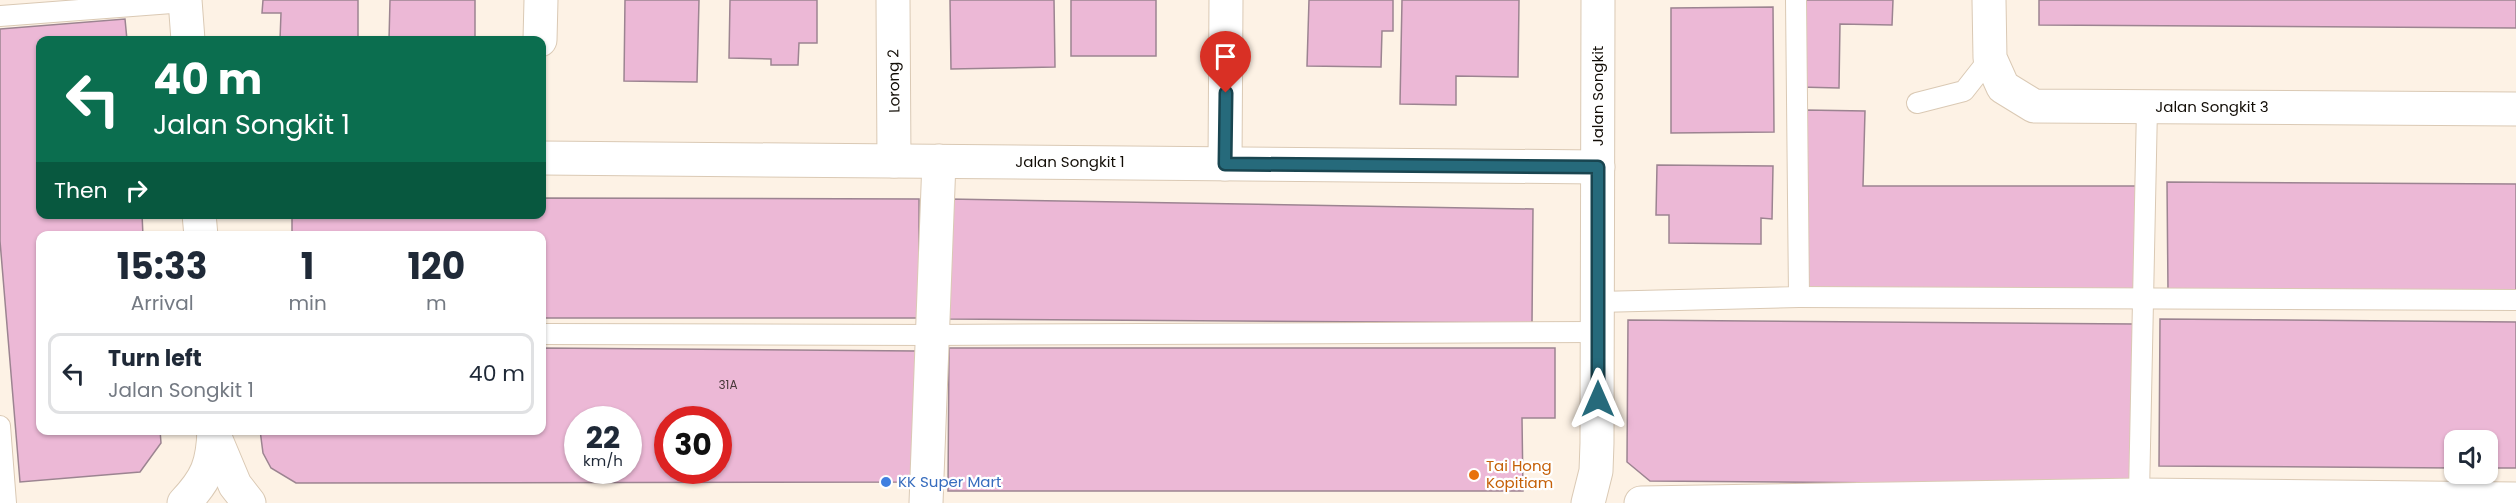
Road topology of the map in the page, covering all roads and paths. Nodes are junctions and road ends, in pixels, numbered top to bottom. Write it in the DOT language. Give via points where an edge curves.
graph roads {
  1 [pos="541,0"];
  2 [pos="893,0"];
  3 [pos="1226,0"];
  4 [pos="1598,0"];
  5 [pos="1796,0"];
  6 [pos="1989,0"];
  7 [pos="185,1"];
  8 [pos="0,16"];
  9 [pos="188,36"];
  10 [pos="540,36"];
  11 [pos="1990,57"];
  12 [pos="1917,103"];
  13 [pos="2147,107"];
  14 [pos="2516,110"];
  15 [pos="546,158"];
  16 [pos="894,161"];
  17 [pos="939,162"];
  18 [pos="1225,164"];
  19 [pos="1598,167"];
  20 [pos="1799,297"];
  21 [pos="2143,297"];
  22 [pos="2516,300"];
  23 [pos="1598,317"];
  24 [pos="546,334"];
  25 [pos="932,335"];
  26 [pos="0,426"];
  27 [pos="214,435"];
  28 [pos="215,435"];
  29 [pos="1597,443"];
  30 [pos="2139,495"];
  31 [pos="2516,500"];
  32 [pos="1643,502"];
  33 [pos="6,503"];
  34 [pos="184,503"];
  35 [pos="249,503"];
  36 [pos="926,503"];
  37 [pos="1588,503"];
  1 -- 10 [label="street"];
  2 -- 16 [label="street, Lorong 2"];
  3 -- 18 [label="street"];
  4 -- 19 [label="street, Jalan Songkit"];
  5 -- 20 [label="lane"];
  6 -- 11 [label="street, Jalan Songkit 3"];
  7 -- 8 [label="lane"];
  7 -- 9 [label="street"];
  11 -- 12 [label="lane" via="1964,91"];
  11 -- 13 [label="street, Jalan Songkit 3" via="2003,87 2034,106"];
  13 -- 14 [label="street, Jalan Songkit 3"];
  13 -- 21 [label="lane"];
  15 -- 16 [label="street, Jalan Songkit 1"];
  16 -- 17 [label="street, Jalan Songkit 1"];
  17 -- 18 [label="street, Jalan Songkit 1"];
  17 -- 25 [label="street"];
  18 -- 19 [label="street, Jalan Songkit 1"];
  19 -- 23 [label="street, Jalan Songkit"];
  20 -- 21 [label="lane"];
  20 -- 23 [label="lane"];
  21 -- 22 [label="lane"];
  21 -- 30 [label="lane"];
  23 -- 25 [label="lane"];
  23 -- 29 [label="street, Jalan Songkit"];
  24 -- 25 [label="lane"];
  25 -- 36 [label="street"];
  26 -- 33 [label="lane"];
  27 -- 34 [label="street" via="212,461 201,486"];
  28 -- 35 [label="street" via="235,485"];
  29 -- 32 [label="street, Jalan Songkit" via="1614,481"];
  29 -- 37 [label="street, Jalan Songkit" via="1596,471"];
  30 -- 31 [label="street"];
  30 -- 32 [label="street"];
}
